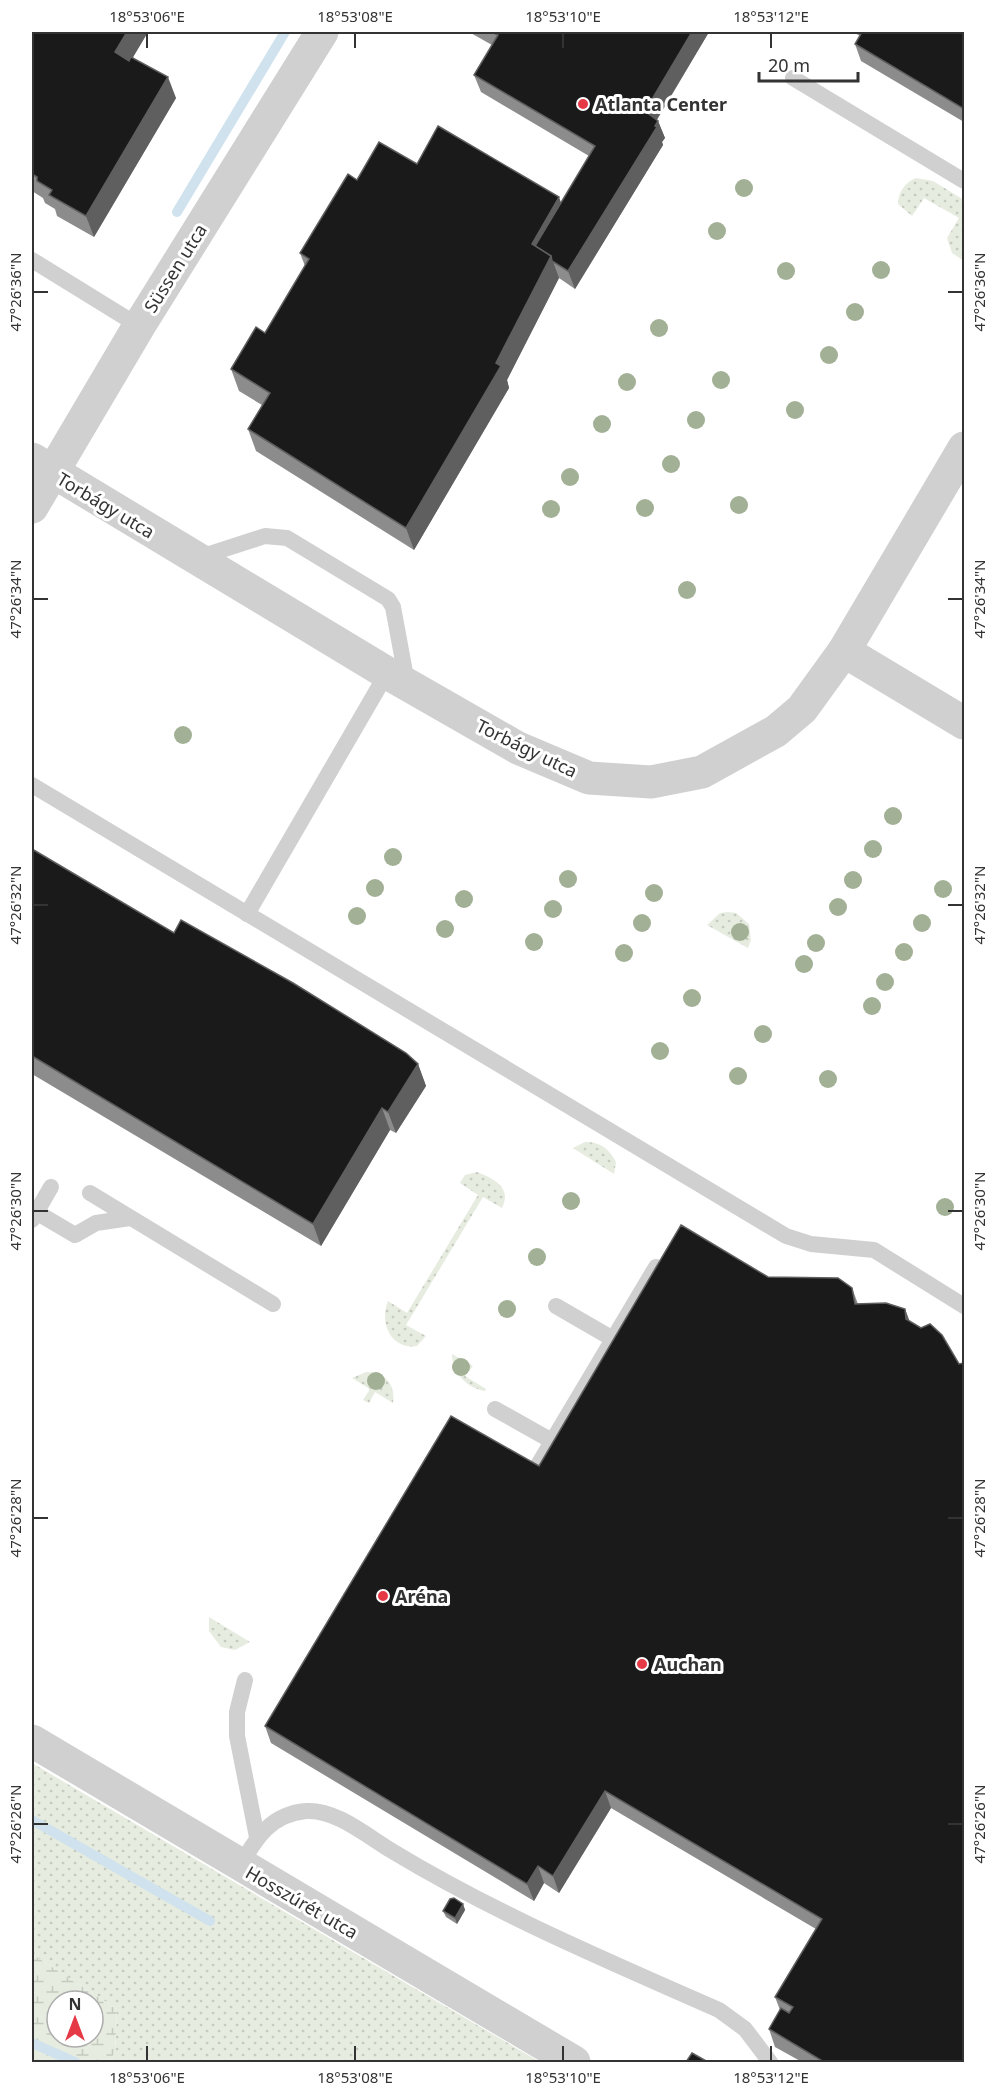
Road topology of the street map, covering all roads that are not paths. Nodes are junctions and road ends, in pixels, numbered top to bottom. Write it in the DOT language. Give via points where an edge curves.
graph roads {
  1 [pos="322,32"];
  2 [pos="792,78"];
  3 [pos="964,181"];
  4 [pos="32,260"];
  5 [pos="139,326"];
  6 [pos="964,448"];
  7 [pos="42,466"];
  8 [pos="32,507"];
  9 [pos="196,558"];
  10 [pos="844,651"];
  11 [pos="397,679"];
  12 [pos="964,723"];
  13 [pos="32,785"];
  14 [pos="247,914"];
  15 [pos="51,1187"];
  16 [pos="90,1193"];
  17 [pos="34,1216"];
  18 [pos="130,1218"];
  19 [pos="668,1248"];
  20 [pos="273,1304"];
  21 [pos="556,1306"];
  22 [pos="964,1306"];
  23 [pos="613,1339"];
  24 [pos="495,1409"];
  25 [pos="552,1441"];
  26 [pos="535,1470"];
  27 [pos="245,1680"];
  28 [pos="32,1741"];
  29 [pos="257,1837"];
  30 [pos="240,1866"];
  31 [pos="574,2062"];
  32 [pos="770,2062"];
  1 -- 5 [label="street, Süssen utca"];
  2 -- 3 [label="lane"];
  4 -- 5 [label="lane"];
  5 -- 7 [label="street, Süssen utca"];
  6 -- 10 [label="street, Torbágy utca"];
  7 -- 8 [label="street, Süssen utca"];
  7 -- 9 [label="street, Torbágy utca"];
  9 -- 11 [label="street, Torbágy utca"];
  9 -- 11 [label="lane" via="265,536 277,536 287,538 381,593 393,608"];
  10 -- 11 [label="street, Torbágy utca" via="802,710 776,732 702,772 651,782 589,778 518,748"];
  10 -- 12 [label="street"];
  11 -- 14 [label="lane"];
  13 -- 14 [label="lane"];
  14 -- 22 [label="lane" via="786,1236 811,1244 874,1250"];
  15 -- 17 [label="lane"];
  16 -- 18 [label="lane"];
  17 -- 18 [label="lane" via="75,1235 96,1223"];
  18 -- 20 [label="lane"];
  19 -- 23 [label="lane"];
  21 -- 23 [label="lane"];
  23 -- 25 [label="lane"];
  24 -- 25 [label="lane"];
  25 -- 26 [label="lane"];
  27 -- 29 [label="lane" via="237,1712 237,1736"];
  28 -- 30 [label="street, Hosszúrét utca"];
  29 -- 30 [label="lane"];
  29 -- 32 [label="lane" via="270,1823 289,1815 325,1813 500,1912 719,2010 745,2029"];
  30 -- 31 [label="street, Hosszúrét utca"];
}
